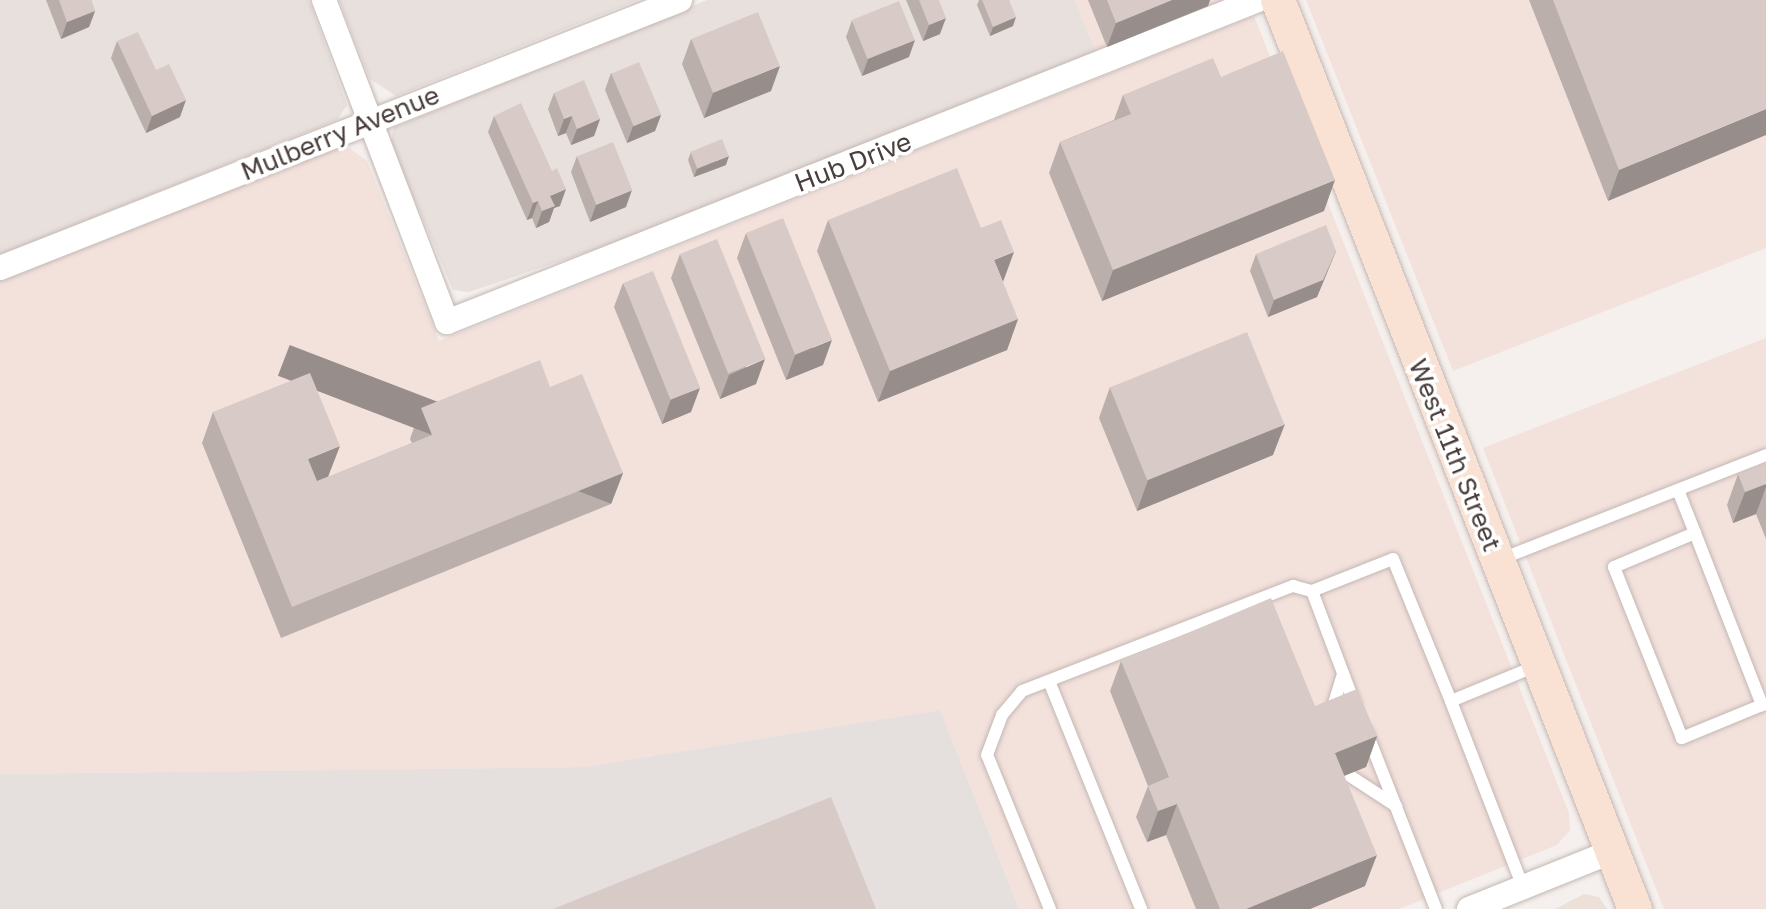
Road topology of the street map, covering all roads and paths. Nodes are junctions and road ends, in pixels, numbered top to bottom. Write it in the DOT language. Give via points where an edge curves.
graph roads {
  1 [pos="324,0"];
  2 [pos="680,0"];
  3 [pos="1258,0"];
  4 [pos="1278,0"];
  5 [pos="369,121"];
  6 [pos="0,268"];
  7 [pos="1766,455"];
  8 [pos="1678,490"];
  9 [pos="1695,533"];
  10 [pos="1497,561"];
  11 [pos="1312,591"];
  12 [pos="1539,665"];
  13 [pos="1343,674"];
  14 [pos="1049,681"];
  15 [pos="1451,701"];
  16 [pos="1327,728"];
  17 [pos="1347,774"];
  18 [pos="1396,806"];
  19 [pos="1613,851"];
  20 [pos="1523,887"];
  21 [pos="1050,909"];
  22 [pos="1141,909"];
  23 [pos="1436,909"];
  24 [pos="1469,909"];
  25 [pos="1635,909"];
  1 -- 5 [label="street"];
  2 -- 5 [label="street, Mulberry Avenue"];
  3 -- 5 [label="street, Hub Drive" via="447,322"];
  4 -- 10 [label="main road, West 11th Street"];
  5 -- 6 [label="street, Mulberry Avenue"];
  7 -- 8 [label="lane"];
  8 -- 9 [label="lane"];
  8 -- 10 [label="lane"];
  9 -- 9 [label="lane" via="1762,705 1682,738 1614,567"];
  10 -- 12 [label="main road, West 11th Street"];
  11 -- 13 [label="lane"];
  11 -- 14 [label="lane" via="1293,586"];
  11 -- 15 [label="lane" via="1393,559"];
  12 -- 15 [label="lane"];
  12 -- 19 [label="main road, West 11th Street"];
  13 -- 16 [label="lane"];
  13 -- 18 [label="lane"];
  14 -- 21 [label="lane" via="1022,691 1002,715 987,755"];
  14 -- 22 [label="lane"];
  15 -- 20 [label="lane"];
  17 -- 18 [label="lane"];
  18 -- 23 [label="lane"];
  19 -- 20 [label="street"];
  19 -- 25 [label="main road, West 11th Street"];
  20 -- 24 [label="street"];
}
